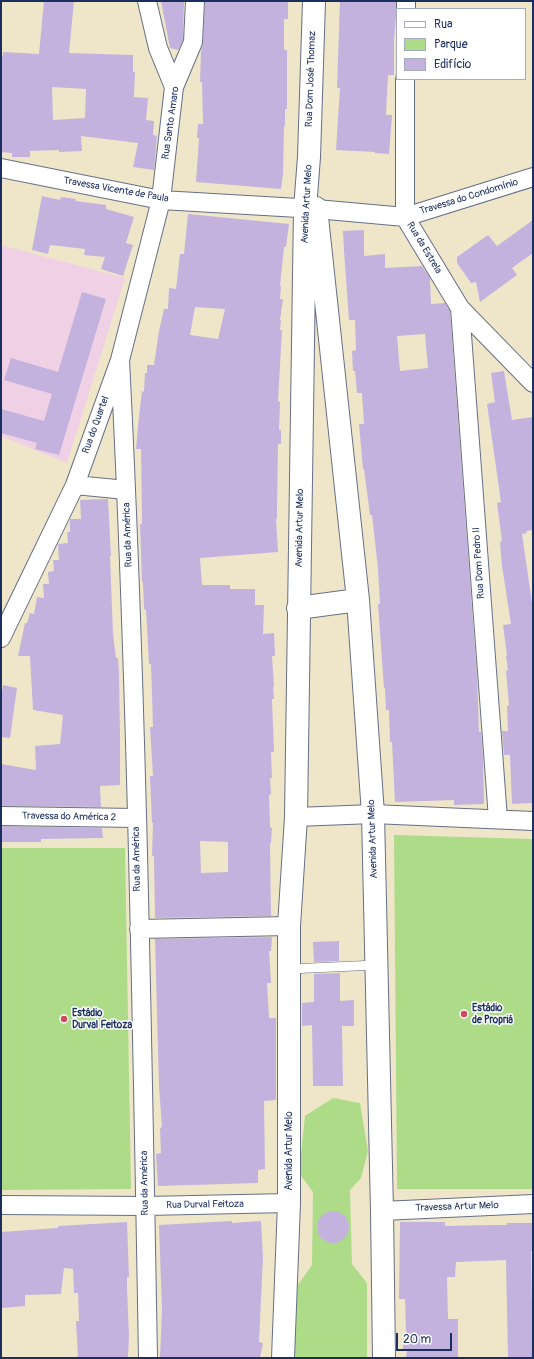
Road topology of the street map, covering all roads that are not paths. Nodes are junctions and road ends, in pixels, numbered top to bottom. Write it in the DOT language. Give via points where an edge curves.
graph roads {
  1 [pos="147,1"];
  2 [pos="195,1"];
  3 [pos="314,1"];
  4 [pos="405,80"];
  5 [pos="174,87"];
  6 [pos="309,157"];
  7 [pos="1,168"];
  8 [pos="533,177"];
  9 [pos="162,200"];
  10 [pos="310,209"];
  11 [pos="405,217"];
  12 [pos="460,308"];
  13 [pos="120,360"];
  14 [pos="533,383"];
  15 [pos="75,485"];
  16 [pos="126,490"];
  17 [pos="358,600"];
  18 [pos="298,608"];
  19 [pos="1,638"];
  20 [pos="373,814"];
  21 [pos="1,816"];
  22 [pos="296,817"];
  23 [pos="136,818"];
  24 [pos="498,819"];
  25 [pos="533,821"];
  26 [pos="289,926"];
  27 [pos="139,929"];
  28 [pos="376,965"];
  29 [pos="289,969"];
  30 [pos="289,1203"];
  31 [pos="533,1204"];
  32 [pos="1,1205"];
  33 [pos="145,1206"];
  34 [pos="382,1211"];
  35 [pos="148,1358"];
  36 [pos="282,1358"];
  37 [pos="384,1358"];
  1 -- 5 [label="street" via="158,48"];
  2 -- 5 [label="street, Rua Santo Amaro" via="193,42"];
  3 -- 6 [label="main road, Rua Dom José Thomaz"];
  4 -- 11 [label="street, Rua da Estrela"];
  5 -- 9 [label="street, Rua Santo Amaro"];
  6 -- 10 [label="main road, Avenida Artur Melo"];
  7 -- 9 [label="street, Travessa Vicente de Paula"];
  8 -- 11 [label="street, Travessa do Condomínio"];
  9 -- 10 [label="street, Travessa Vicente de Paula"];
  9 -- 13 [label="street, Rua do Quartel"];
  10 -- 11 [label="street, Travessa Vicente de Paula"];
  10 -- 17 [label="main road, Avenida Artur Melo"];
  10 -- 18 [label="main road, Avenida Artur Melo"];
  11 -- 12 [label="street, Rua da Estrela"];
  12 -- 14 [label="street, Rua da Estrela"];
  12 -- 24 [label="street, Rua Dom Pedro II"];
  13 -- 15 [label="street, Rua do Quartel"];
  13 -- 16 [label="street, Rua da América"];
  15 -- 16 [label="street"];
  15 -- 19 [label="street, Rua do Quartel"];
  16 -- 23 [label="street, Rua da América"];
  17 -- 18 [label="main road"];
  17 -- 20 [label="main road, Avenida Artur Melo"];
  18 -- 22 [label="main road, Avenida Artur Melo"];
  20 -- 22 [label="street"];
  20 -- 24 [label="street"];
  20 -- 28 [label="main road, Avenida Artur Melo"];
  21 -- 23 [label="street, Travessa do América 2"];
  22 -- 26 [label="main road, Avenida Artur Melo"];
  23 -- 27 [label="street, Rua da América"];
  24 -- 25 [label="street"];
  26 -- 27 [label="street"];
  26 -- 29 [label="main road, Avenida Artur Melo"];
  27 -- 33 [label="street, Rua da América"];
  28 -- 29 [label="lane"];
  28 -- 34 [label="main road, Avenida Artur Melo"];
  29 -- 30 [label="main road, Avenida Artur Melo"];
  30 -- 33 [label="street, Rua Durval Feitoza"];
  30 -- 36 [label="main road, Avenida Artur Melo"];
  31 -- 34 [label="street, Travessa Artur Melo"];
  32 -- 33 [label="street, Rua Durval Feitoza"];
  33 -- 35 [label="street, Rua da América"];
  34 -- 37 [label="main road, Avenida Artur Melo"];
}
